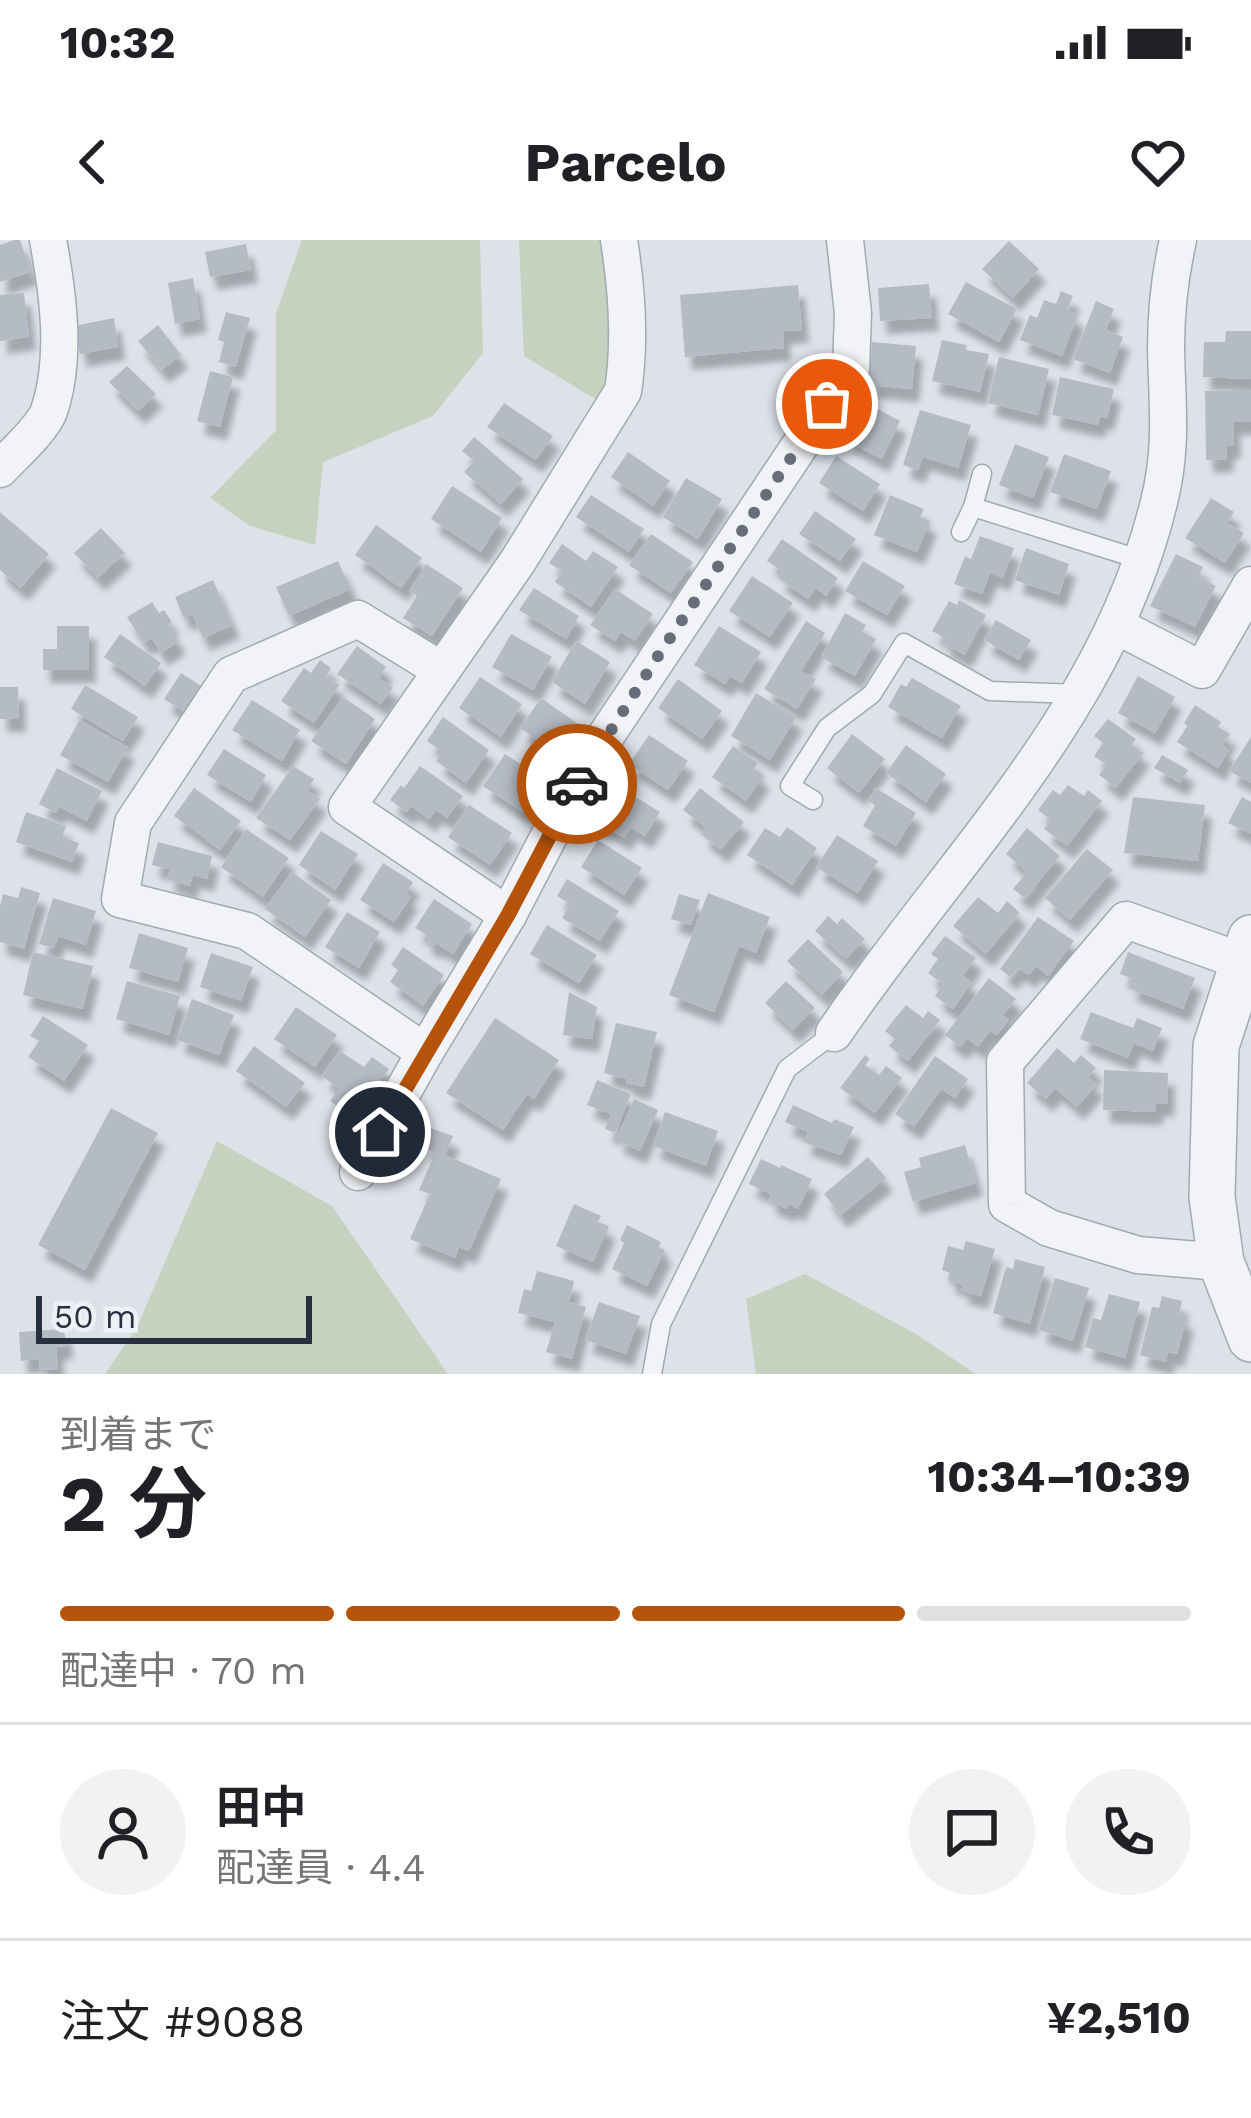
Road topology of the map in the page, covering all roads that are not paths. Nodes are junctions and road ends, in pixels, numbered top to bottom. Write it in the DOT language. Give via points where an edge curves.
graph roads {
  1 [pos="48,240"];
  2 [pos="619,240"];
  3 [pos="844,240"];
  4 [pos="1178,240"];
  5 [pos="0,469"];
  6 [pos="982,474"];
  7 [pos="973,507"];
  8 [pos="961,532"];
  9 [pos="1142,560"];
  10 [pos="1251,585"];
  11 [pos="1118,626"];
  12 [pos="441,670"];
  13 [pos="1079,694"];
  14 [pos="813,800"];
  15 [pos="508,915"];
  16 [pos="1246,949"];
  17 [pos="834,1033"];
  18 [pos="425,1052"];
  19 [pos="358,1172"];
  20 [pos="1222,1262"];
  21 [pos="1251,1339"];
  22 [pos="652,1374"];
  1 -- 5 [label="street" via="58,362 48,415"];
  2 -- 12 [label="street" via="623,391"];
  3 -- 15 [label="street" via="851,369 585,767"];
  4 -- 9 [label="street" via="1166,344 1170,444"];
  6 -- 7 [label="lane"];
  7 -- 8 [label="lane"];
  7 -- 9 [label="lane"];
  9 -- 11 [label="street"];
  10 -- 11 [label="street" via="1202,670"];
  11 -- 13 [label="street"];
  12 -- 15 [label="street" via="347,807"];
  12 -- 18 [label="street" via="358,619 232,675 134,823 120,899 248,932"];
  13 -- 14 [label="lane" via="990,691 904,643 872,694 827,728 790,786"];
  13 -- 17 [label="street"];
  15 -- 18 [label="street"];
  16 -- 20 [label="street" via="1216,1046 1213,1197"];
  16 -- 20 [label="street" via="1126,920 1005,1062 1007,1204 1049,1228 1138,1255"];
  17 -- 22 [label="lane" via="787,1069 661,1324"];
  18 -- 19 [label="street"];
  20 -- 21 [label="street"];
}
